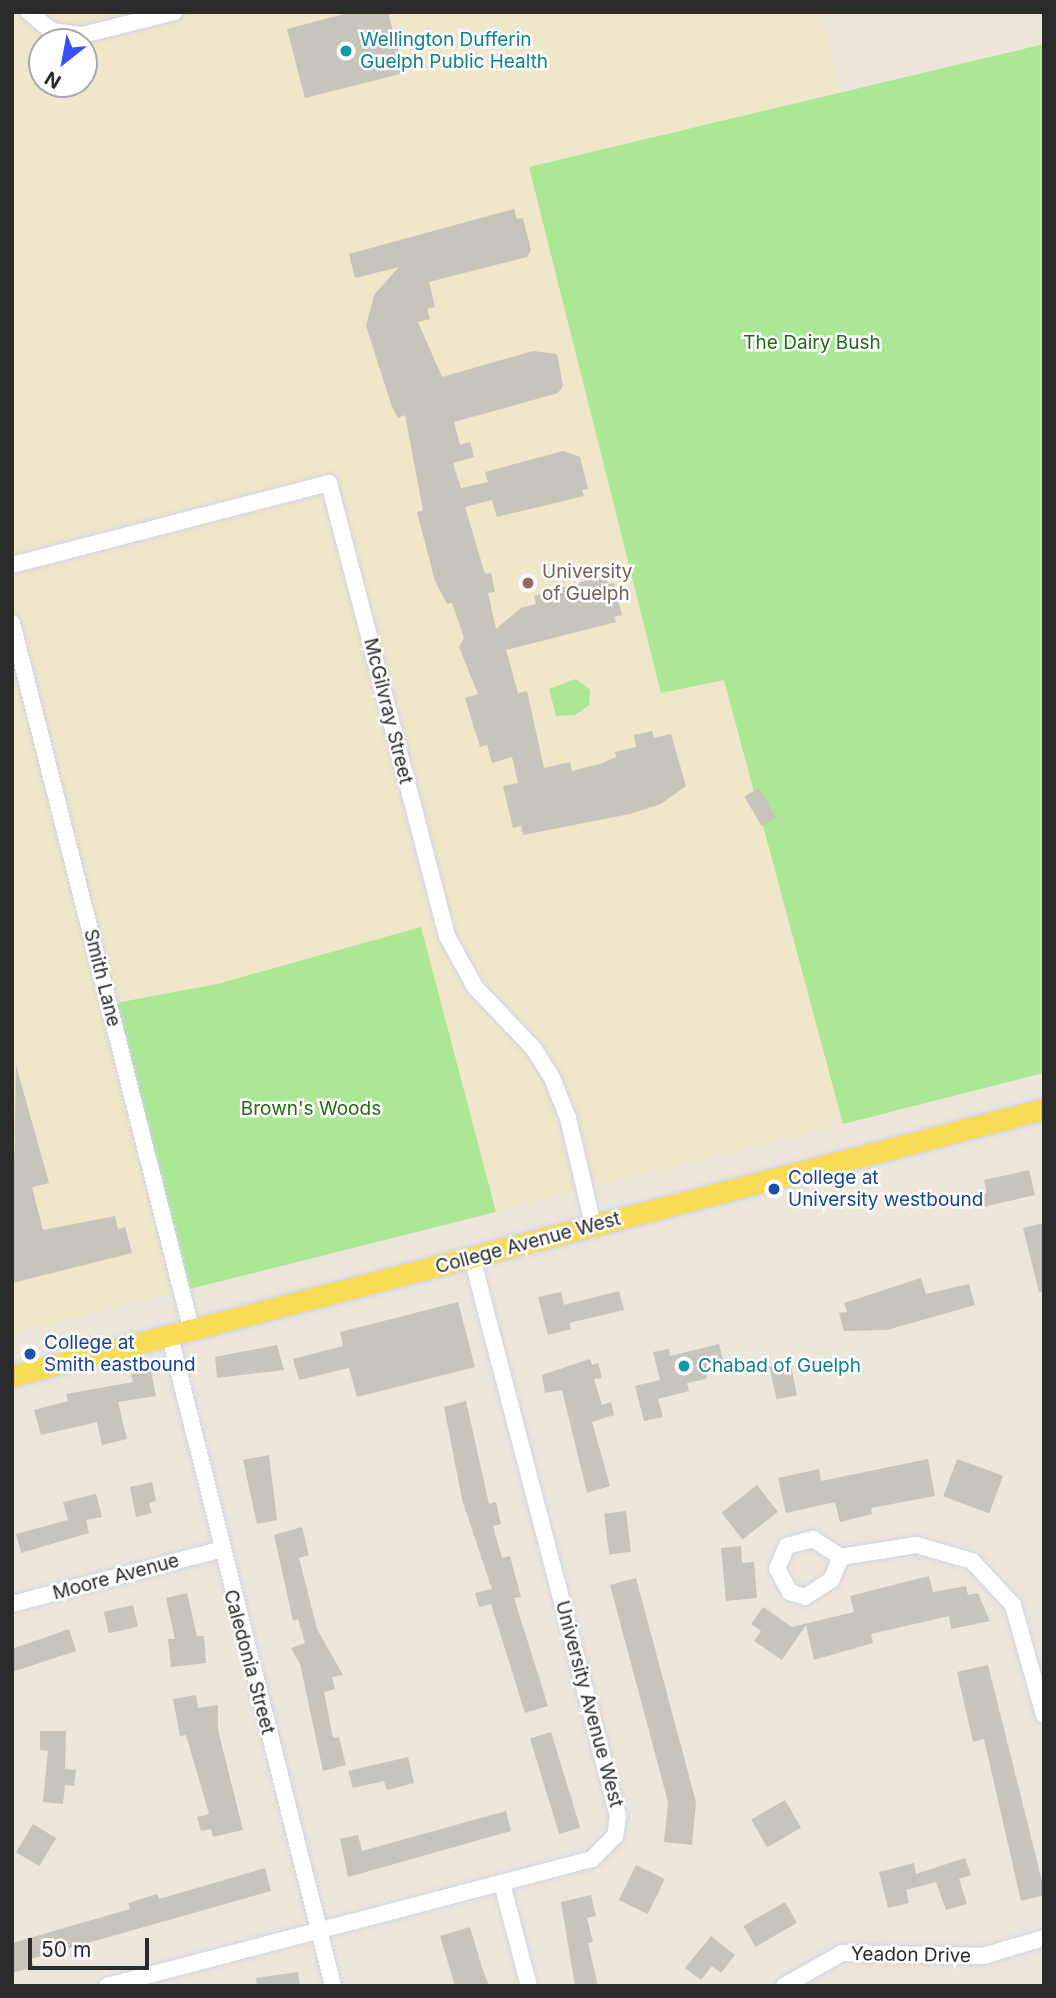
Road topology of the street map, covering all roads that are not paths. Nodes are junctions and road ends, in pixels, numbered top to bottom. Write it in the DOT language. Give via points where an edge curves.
graph roads {
  1 [pos="29,12"];
  2 [pos="174,12"];
  3 [pos="12,565"];
  4 [pos="12,623"];
  5 [pos="1044,1109"];
  6 [pos="593,1225"];
  7 [pos="472,1258"];
  8 [pos="192,1332"];
  9 [pos="170,1337"];
  10 [pos="12,1376"];
  11 [pos="220,1550"];
  12 [pos="841,1556"];
  13 [pos="12,1604"];
  14 [pos="1044,1715"];
  15 [pos="502,1884"];
  16 [pos="319,1931"];
  17 [pos="1044,1938"];
  18 [pos="130,1983"];
  19 [pos="107,1986"];
  20 [pos="333,1986"];
  21 [pos="529,1986"];
  22 [pos="784,1986"];
  1 -- 2 [label="street" via="52,31 82,35"];
  3 -- 6 [label="street, McGilvray Street" via="329,483 447,936 471,981 534,1048 552,1078 568,1118"];
  4 -- 8 [label="street, Smith Lane"];
  5 -- 6 [label="main road, College Avenue West"];
  6 -- 7 [label="main road, College Avenue West"];
  7 -- 8 [label="main road, College Avenue West"];
  7 -- 15 [label="street, University Avenue West" via="618,1816 615,1836 592,1859"];
  8 -- 9 [label="main road, College Avenue West"];
  9 -- 10 [label="main road, College Avenue West"];
  9 -- 11 [label="street, Caledonia Street"];
  11 -- 13 [label="street, Moore Avenue"];
  11 -- 16 [label="street, Caledonia Street"];
  12 -- 14 [label="street" via="916,1545 972,1561 1013,1605"];
  15 -- 16 [label="street, University Avenue West"];
  15 -- 21 [label="street"];
  16 -- 18 [label="street, University Avenue West"];
  16 -- 20 [label="street, Caledonia Street"];
  17 -- 22 [label="street, Yeadon Drive" via="983,1956 842,1953"];
  18 -- 19 [label="street, University Avenue West"];
}
